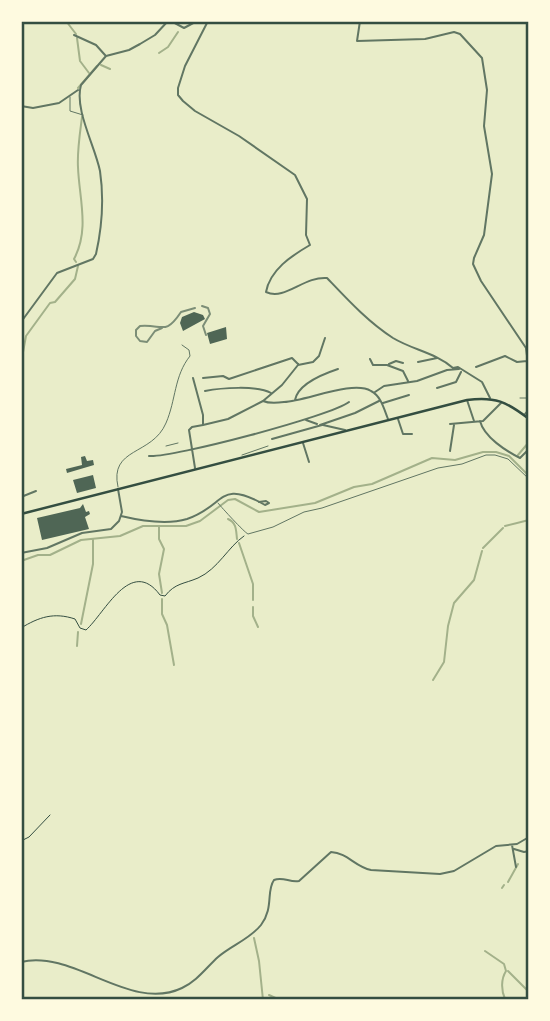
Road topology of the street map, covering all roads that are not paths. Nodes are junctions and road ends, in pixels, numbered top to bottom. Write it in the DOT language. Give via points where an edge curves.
graph roads {
  1 [pos="170,21"];
  2 [pos="197,21"];
  3 [pos="208,21"];
  4 [pos="360,21"];
  5 [pos="76,36"];
  6 [pos="106,56"];
  7 [pos="79,90"];
  8 [pos="70,97"];
  9 [pos="21,106"];
  10 [pos="83,115"];
  11 [pos="21,322"];
  12 [pos="325,338"];
  13 [pos="182,345"];
  14 [pos="438,358"];
  15 [pos="370,359"];
  16 [pos="499,360"];
  17 [pos="528,360"];
  18 [pos="418,362"];
  19 [pos="403,363"];
  20 [pos="298,365"];
  21 [pos="389,365"];
  22 [pos="502,366"];
  23 [pos="476,367"];
  24 [pos="453,368"];
  25 [pos="338,369"];
  26 [pos="461,370"];
  27 [pos="529,372"];
  28 [pos="193,378"];
  29 [pos="202,378"];
  30 [pos="229,379"];
  31 [pos="408,382"];
  32 [pos="231,387"];
  33 [pos="437,388"];
  34 [pos="205,391"];
  35 [pos="374,393"];
  36 [pos="272,394"];
  37 [pos="409,396"];
  38 [pos="520,398"];
  39 [pos="529,398"];
  40 [pos="490,399"];
  41 [pos="467,400"];
  42 [pos="263,401"];
  43 [pos="295,401"];
  44 [pos="502,401"];
  45 [pos="349,402"];
  46 [pos="381,402"];
  47 [pos="529,410"];
  48 [pos="525,415"];
  49 [pos="398,418"];
  50 [pos="306,419"];
  51 [pos="529,419"];
  52 [pos="388,420"];
  53 [pos="480,421"];
  54 [pos="474,422"];
  55 [pos="203,425"];
  56 [pos="321,425"];
  57 [pos="346,430"];
  58 [pos="412,434"];
  59 [pos="272,439"];
  60 [pos="303,442"];
  61 [pos="178,443"];
  62 [pos="174,444"];
  63 [pos="166,446"];
  64 [pos="268,446"];
  65 [pos="191,449"];
  66 [pos="529,449"];
  67 [pos="450,451"];
  68 [pos="175,452"];
  69 [pos="149,456"];
  70 [pos="242,457"];
  71 [pos="309,462"];
  72 [pos="195,469"];
  73 [pos="529,479"];
  74 [pos="118,489"];
  75 [pos="36,491"];
  76 [pos="21,497"];
  77 [pos="216,501"];
  78 [pos="259,502"];
  79 [pos="21,514"];
  80 [pos="121,516"];
  81 [pos="21,553"];
  82 [pos="529,837"];
  83 [pos="512,845"];
  84 [pos="513,849"];
  85 [pos="529,850"];
  86 [pos="516,867"];
  87 [pos="21,962"];
  1 -- 2 [label="street" via="184,29"];
  1 -- 6 [label="street" via="140,44"];
  3 -- 14 [label="street" via="185,66 177,90 180,97 192,110 295,175 307,199 310,245 283,262 265,292 278,295 325,278 394,339"];
  4 -- 17 [label="street" via="359,41 417,40 451,32 460,34 482,58 487,90 484,120 492,169 484,235 473,264 526,348"];
  5 -- 6 [label="street" via="96,45"];
  6 -- 7 [label="street"];
  7 -- 8 [label="street"];
  7 -- 10 [label="street"];
  8 -- 9 [label="street" via="52,105"];
  8 -- 10 [label="lane" via="70,111"];
  10 -- 11 [label="street" via="102,191 96,254 57,273"];
  12 -- 20 [label="street" via="313,362"];
  13 -- 74 [label="lane" via="190,356 178,378 167,422 155,440 119,463 115,474"];
  14 -- 18 [label="street"];
  14 -- 24 [label="street"];
  15 -- 21 [label="street" via="373,365"];
  16 -- 17 [label="street" via="507,356 517,362"];
  16 -- 22 [label="street"];
  16 -- 23 [label="street"];
  17 -- 27 [label="street"];
  19 -- 21 [label="street" via="396,359"];
  20 -- 30 [label="street" via="295,359 283,360"];
  20 -- 36 [label="street"];
  21 -- 31 [label="street" via="403,371"];
  24 -- 26 [label="street"];
  24 -- 31 [label="street"];
  25 -- 43 [label="street" via="299,390"];
  26 -- 33 [label="street" via="456,382"];
  26 -- 40 [label="street" via="482,382"];
  28 -- 55 [label="street"];
  29 -- 30 [label="street"];
  30 -- 32 [label="street"];
  31 -- 35 [label="street" via="384,386"];
  32 -- 34 [label="street"];
  32 -- 36 [label="street" via="264,389"];
  35 -- 43 [label="street" via="354,388"];
  35 -- 46 [label="street"];
  36 -- 42 [label="street"];
  37 -- 46 [label="street"];
  38 -- 39 [label="lane"];
  40 -- 41 [label="main road"];
  40 -- 44 [label="main road"];
  41 -- 49 [label="main road"];
  41 -- 54 [label="street"];
  42 -- 43 [label="street"];
  42 -- 55 [label="street" via="228,419"];
  44 -- 48 [label="main road"];
  44 -- 53 [label="street"];
  45 -- 50 [label="street"];
  46 -- 52 [label="street"];
  46 -- 56 [label="street"];
  47 -- 48 [label="street"];
  48 -- 51 [label="main road"];
  49 -- 52 [label="main road"];
  49 -- 58 [label="street" via="403,435"];
  50 -- 56 [label="street"];
  50 -- 65 [label="street"];
  52 -- 57 [label="main road"];
  53 -- 54 [label="street"];
  53 -- 66 [label="street" via="497,443 520,458"];
  54 -- 67 [label="street" via="452,424"];
  55 -- 65 [label="street" via="189,429"];
  56 -- 57 [label="street"];
  56 -- 59 [label="street"];
  57 -- 60 [label="main road"];
  60 -- 70 [label="main road"];
  60 -- 71 [label="street"];
  61 -- 62 [label="lane"];
  62 -- 63 [label="lane"];
  62 -- 68 [label="lane"];
  64 -- 70 [label="lane"];
  65 -- 68 [label="street"];
  65 -- 72 [label="street"];
  68 -- 69 [label="street"];
  70 -- 72 [label="main road"];
  72 -- 74 [label="main road"];
  73 -- 77 [label="lane" via="508,459 486,455 248,534"];
  74 -- 79 [label="main road"];
  74 -- 80 [label="street"];
  75 -- 76 [label="street"];
  77 -- 78 [label="street" via="235,493"];
  77 -- 80 [label="street" via="185,520"];
  80 -- 81 [label="street" via="107,531 82,533"];
  82 -- 83 [label="street"];
  83 -- 84 [label="street"];
  83 -- 87 [label="street" via="500,845 458,870 440,874 370,870 341,853 328,854 299,881 274,880 270,908 258,928 192,982 170,992 138,992 49,961"];
  84 -- 85 [label="street"];
  84 -- 86 [label="street"];
}
